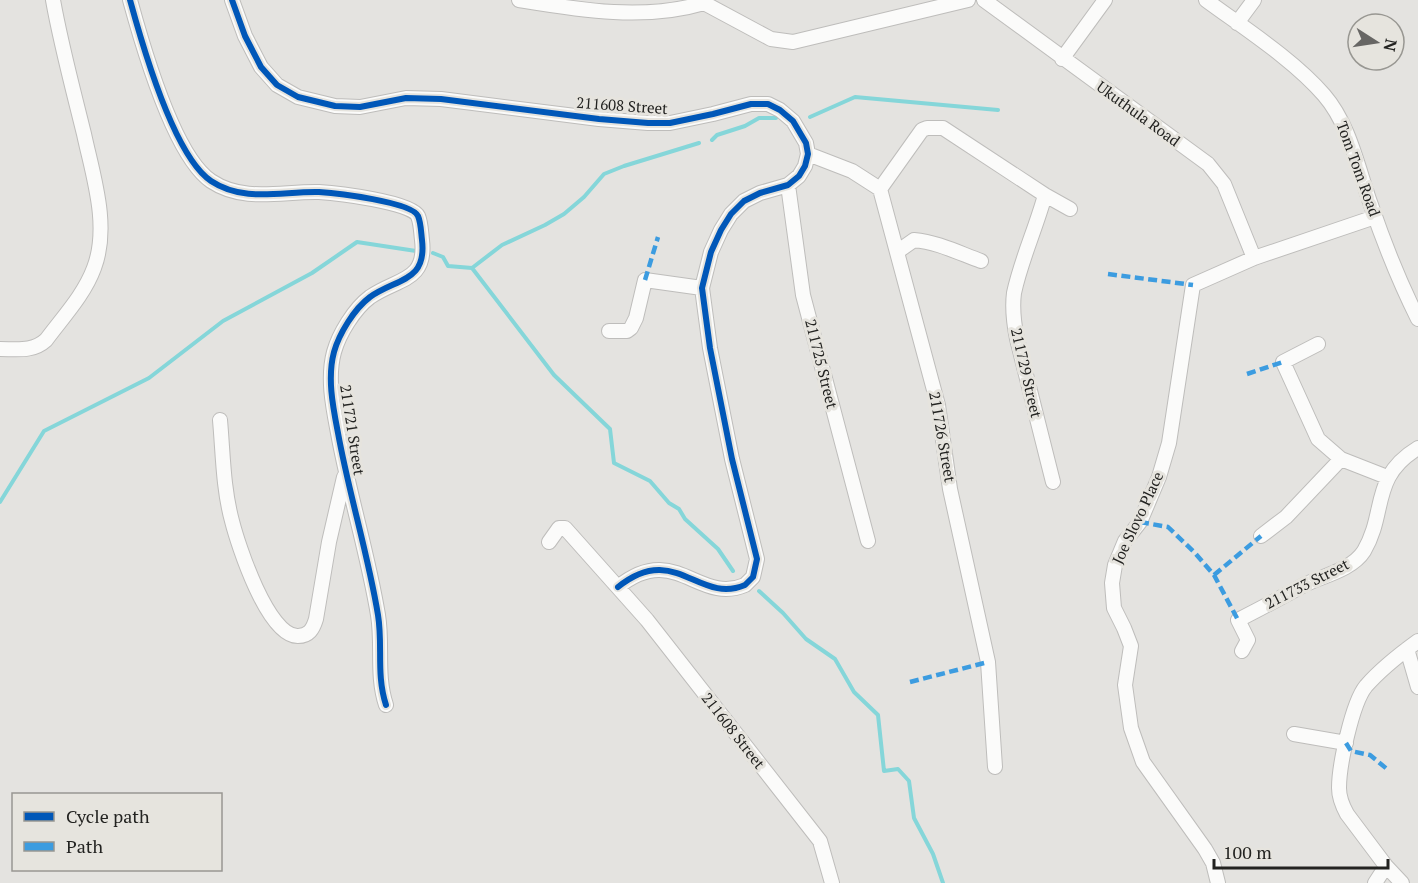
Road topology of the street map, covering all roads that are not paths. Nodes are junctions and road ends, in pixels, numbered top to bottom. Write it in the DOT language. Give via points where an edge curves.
graph roads {
  1 [pos="53,0"];
  2 [pos="130,0"];
  3 [pos="232,0"];
  4 [pos="519,0"];
  5 [pos="968,0"];
  6 [pos="984,0"];
  7 [pos="1105,0"];
  8 [pos="1206,0"];
  9 [pos="1254,0"];
  10 [pos="704,2"];
  11 [pos="1237,23"];
  12 [pos="1062,58"];
  13 [pos="808,154"];
  14 [pos="788,185"];
  15 [pos="880,189"];
  16 [pos="1045,195"];
  17 [pos="1070,209"];
  18 [pos="1375,217"];
  19 [pos="897,252"];
  20 [pos="1254,258"];
  21 [pos="981,261"];
  22 [pos="702,288"];
  23 [pos="1418,320"];
  24 [pos="609,331"];
  25 [pos="1318,344"];
  26 [pos="0,349"];
  27 [pos="220,420"];
  28 [pos="1418,448"];
  29 [pos="1341,459"];
  30 [pos="345,472"];
  31 [pos="1388,477"];
  32 [pos="1053,482"];
  33 [pos="1261,536"];
  34 [pos="868,541"];
  35 [pos="549,542"];
  36 [pos="618,587"];
  37 [pos="1412,645"];
  38 [pos="1242,651"];
  39 [pos="1418,687"];
  40 [pos="386,705"];
  41 [pos="1294,734"];
  42 [pos="1346,742"];
  43 [pos="995,767"];
  44 [pos="1386,866"];
  45 [pos="832,883"];
  46 [pos="1218,883"];
  47 [pos="1375,883"];
  48 [pos="1402,883"];
  1 -- 26 [label="street" via="97,193 101,238 86,287 46,340 32,348"];
  2 -- 30 [label="street, 211721 Street" via="177,135 210,180 247,194 320,192 383,201 410,208 419,217 424,252 420,265 408,277 369,298 352,317 334,350 334,412"];
  3 -- 13 [label="street, 211608 Street" via="261,67 278,85 298,97 334,106 360,107 406,98 441,99 648,123 670,123 751,104 768,104 793,121 802,133"];
  4 -- 10 [label="street" via="637,13"];
  5 -- 10 [label="street" via="793,42 771,39"];
  6 -- 12 [label="street, Ukuthula Road"];
  7 -- 12 [label="street"];
  8 -- 11 [label="street, Tom Tom Road"];
  9 -- 11 [label="street"];
  11 -- 18 [label="street, Tom Tom Road" via="1324,95 1346,134"];
  12 -- 20 [label="street, Ukuthula Road" via="1208,164 1224,184"];
  13 -- 14 [label="street" via="799,176"];
  13 -- 15 [label="street" via="852,171"];
  14 -- 22 [label="street" via="744,201 731,214 711,252"];
  14 -- 34 [label="street, 211725 Street" via="803,295"];
  15 -- 16 [label="street" via="922,130 936,127"];
  15 -- 19 [label="street, 211726 Street"];
  16 -- 17 [label="street"];
  16 -- 32 [label="street, 211729 Street" via="1018,278 1013,315"];
  18 -- 20 [label="street, Joe Slovo Place"];
  18 -- 23 [label="street, Tom Tom Road"];
  19 -- 21 [label="street" via="914,240"];
  19 -- 43 [label="street, 211726 Street" via="938,405 952,500 988,662"];
  20 -- 46 [label="street, Joe Slovo Place" via="1193,285 1169,443 1140,522 1125,540 1112,583 1114,609 1131,646 1125,685 1131,728 1143,762 1213,863"];
  22 -- 24 [label="street" via="645,280 633,324 627,331"];
  22 -- 36 [label="street" via="710,348 757,559 756,570 737,589 715,588 682,574 658,570 646,570"];
  25 -- 29 [label="street" via="1283,362 1318,440"];
  27 -- 30 [label="street" via="232,521 254,584 281,629 291,636 313,629"];
  28 -- 31 [label="street, 211733 Street"];
  29 -- 31 [label="street"];
  29 -- 33 [label="street" via="1286,518"];
  30 -- 40 [label="street, 211721 Street" via="378,615 380,678"];
  31 -- 38 [label="street, 211733 Street" via="1363,553 1348,565 1238,620 1248,640"];
  35 -- 36 [label="street, 211608 Street" via="559,528 566,528"];
  36 -- 45 [label="street, 211608 Street" via="820,841"];
  37 -- 39 [label="street"];
  37 -- 42 [label="street" via="1366,686 1358,699"];
  41 -- 42 [label="street"];
  42 -- 44 [label="street" via="1338,786 1342,805"];
  44 -- 47 [label="street"];
  44 -- 48 [label="street"];
}
